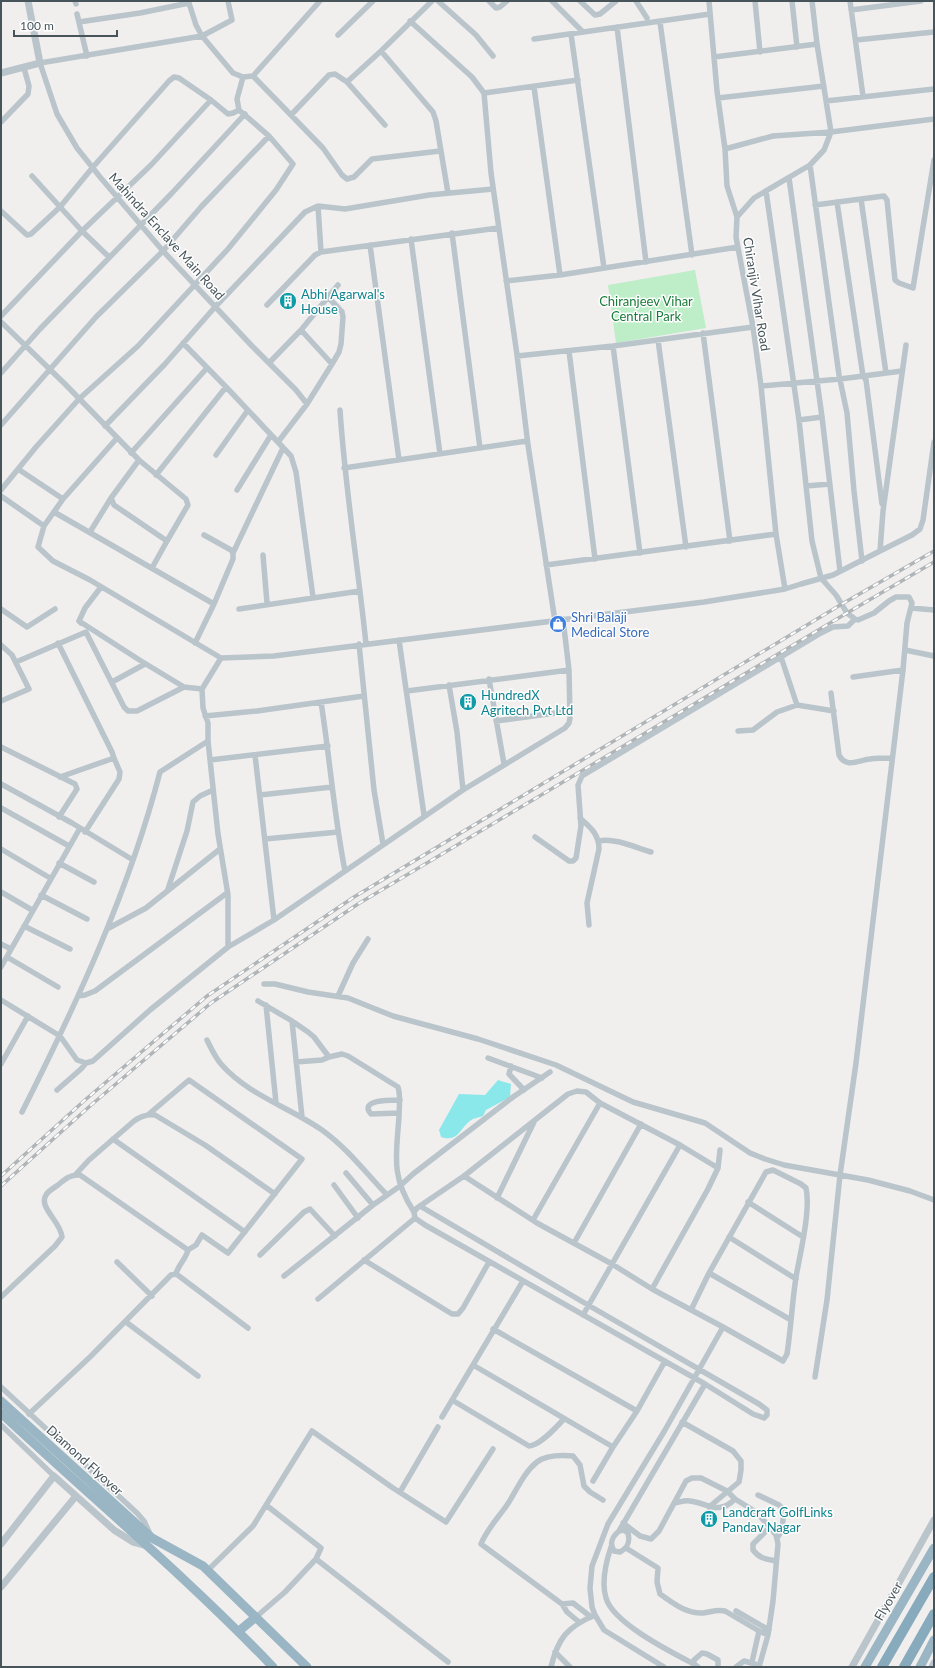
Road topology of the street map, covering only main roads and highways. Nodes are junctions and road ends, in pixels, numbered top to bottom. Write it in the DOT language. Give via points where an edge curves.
graph roads {
  1 [pos="1,1400"];
  2 [pos="1,1413"];
  3 [pos="124,1519"];
  4 [pos="150,1542"];
  5 [pos="934,1548"];
  6 [pos="934,1577"];
  7 [pos="934,1614"];
  8 [pos="256,1617"];
  9 [pos="239,1631"];
  10 [pos="934,1640"];
  11 [pos="273,1667"];
  12 [pos="307,1667"];
  13 [pos="865,1667"];
  14 [pos="882,1667"];
  15 [pos="904,1667"];
  16 [pos="920,1667"];
  1 -- 3 [label="highway, Diamond Flyover"];
  2 -- 3 [label="highway, Diamond Flyover"];
  3 -- 4 [label="highway, Diamond Flyover"];
  4 -- 8 [label="highway" via="203,1566"];
  4 -- 9 [label="highway"];
  5 -- 13 [label="highway, Flyover"];
  6 -- 14 [label="highway"];
  7 -- 15 [label="highway"];
  8 -- 9 [label="highway"];
  8 -- 12 [label="highway"];
  9 -- 11 [label="highway"];
  10 -- 16 [label="highway"];
}
